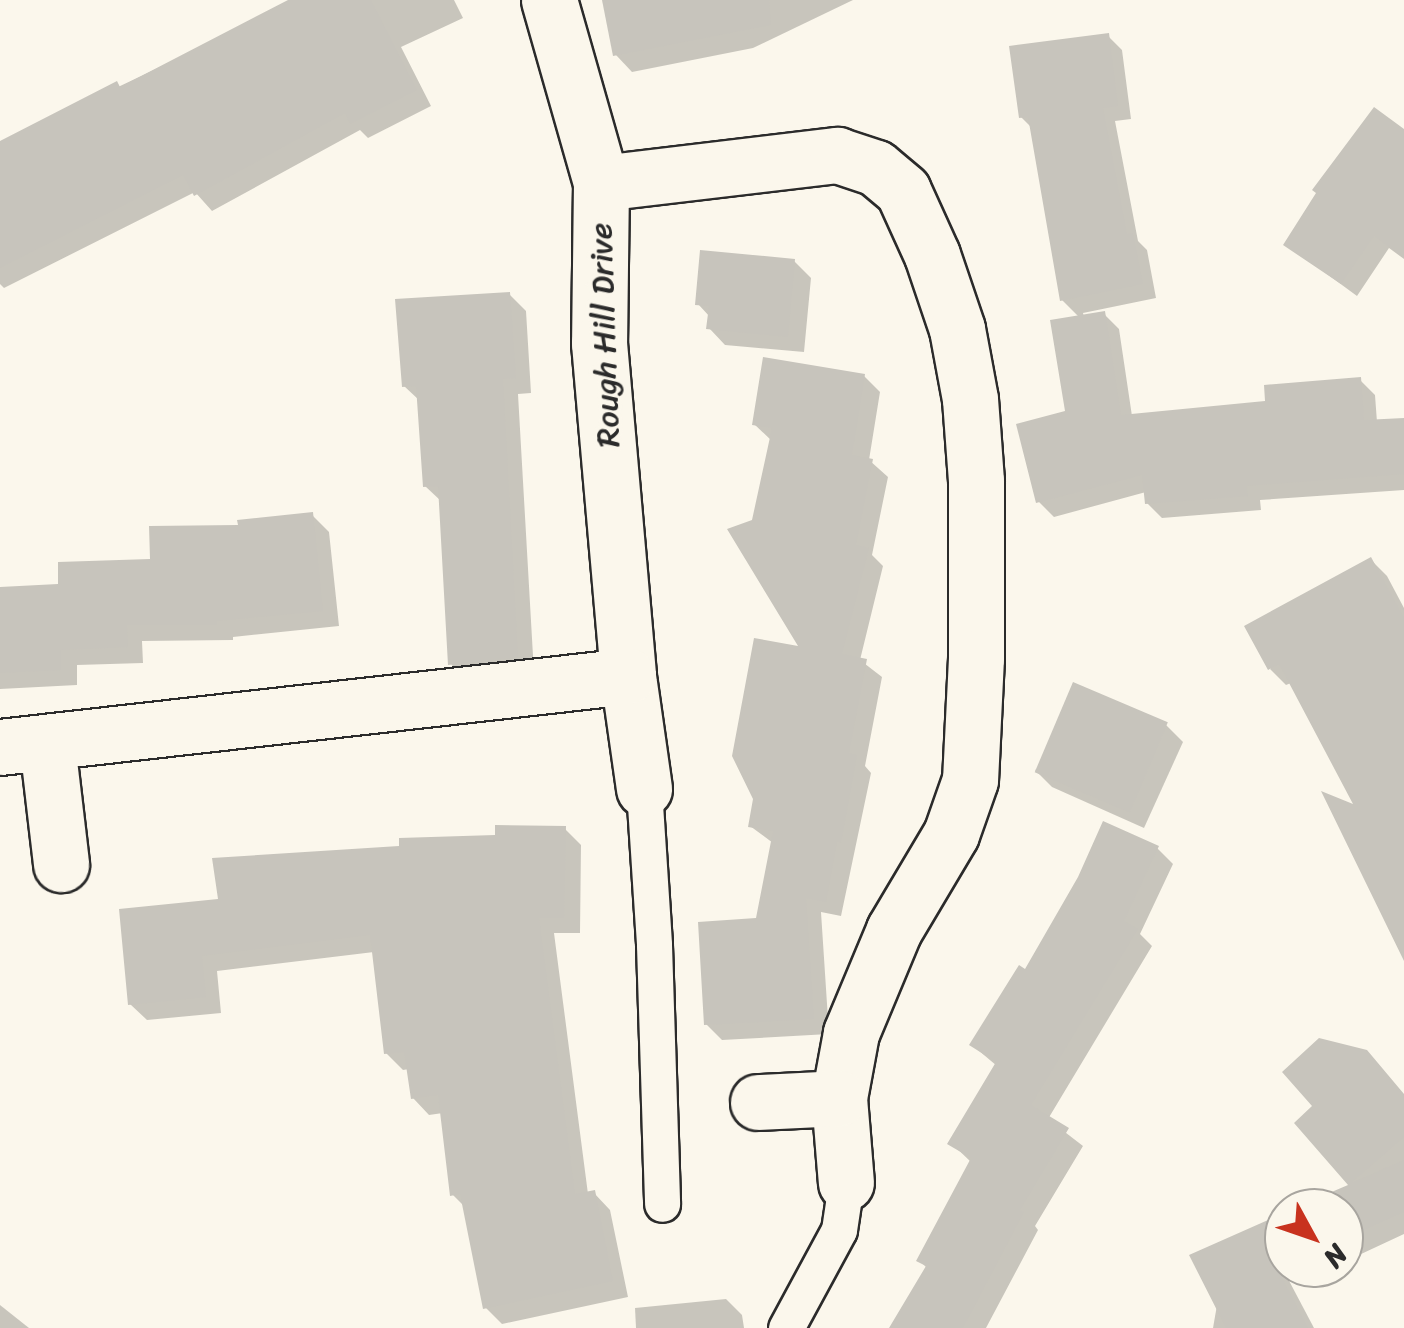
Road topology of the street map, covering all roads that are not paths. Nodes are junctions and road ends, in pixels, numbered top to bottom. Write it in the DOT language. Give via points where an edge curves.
graph roads {
  1 [pos="549,0"];
  2 [pos="601,184"];
  3 [pos="628,676"];
  4 [pos="23,745"];
  5 [pos="644,789"];
  6 [pos="61,864"];
  7 [pos="839,1098"];
  8 [pos="758,1102"];
  9 [pos="846,1182"];
  10 [pos="662,1204"];
  11 [pos="786,1328"];
  1 -- 2 [label="street, Rough Hill Drive"];
  2 -- 3 [label="street, Rough Hill Drive" via="599,343"];
  2 -- 7 [label="street" via="837,155 876,168 902,190 958,329 976,481 970,780 951,834 866,987"];
  3 -- 4 [label="street"];
  3 -- 5 [label="street, Rough Hill Drive"];
  4 -- 6 [label="street"];
  5 -- 10 [label="lane"];
  7 -- 8 [label="street"];
  7 -- 9 [label="street"];
  9 -- 11 [label="lane" via="839,1230"];
}
